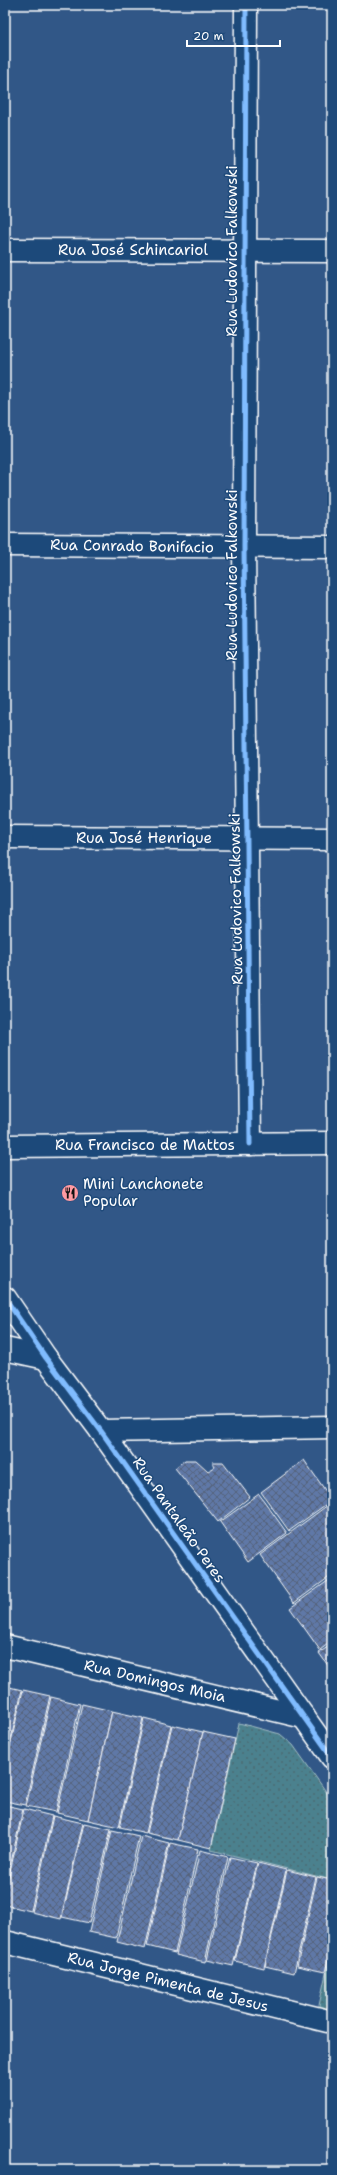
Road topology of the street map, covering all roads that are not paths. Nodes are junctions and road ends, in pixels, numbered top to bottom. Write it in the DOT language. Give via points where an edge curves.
graph roads {
  1 [pos="246,5"];
  2 [pos="5,250"];
  3 [pos="244,250"];
  4 [pos="332,250"];
  5 [pos="5,545"];
  6 [pos="244,547"];
  7 [pos="332,547"];
  8 [pos="5,837"];
  9 [pos="248,839"];
  10 [pos="332,839"];
  11 [pos="332,1143"];
  12 [pos="250,1144"];
  13 [pos="5,1146"];
  14 [pos="5,1298"];
  15 [pos="5,1349"];
  16 [pos="46,1358"];
  17 [pos="332,1427"];
  18 [pos="101,1431"];
  19 [pos="5,1646"];
  20 [pos="304,1716"];
  21 [pos="332,1757"];
  22 [pos="5,1942"];
  23 [pos="332,2022"];
  1 -- 3 [label="street, Rua Ludovico Falkowski"];
  2 -- 3 [label="street, Rua José Schincariol"];
  3 -- 4 [label="street, Rua José Schincariol"];
  3 -- 6 [label="street, Rua Ludovico Falkowski"];
  5 -- 6 [label="street, Rua Conrado Bonifacio"];
  6 -- 7 [label="street, Rua Conrado Bonifacio"];
  6 -- 9 [label="street, Rua Ludovico Falkowski"];
  8 -- 9 [label="street, Rua José Henrique"];
  9 -- 10 [label="street, Rua José Henrique"];
  9 -- 12 [label="street, Rua Ludovico Falkowski"];
  11 -- 12 [label="street, Rua Francisco de Mattos"];
  12 -- 13 [label="street, Rua Francisco de Mattos"];
  14 -- 16 [label="street, Rua Pantaleão Peres"];
  15 -- 16 [label="street"];
  16 -- 18 [label="street, Rua Pantaleão Peres"];
  17 -- 18 [label="street"];
  18 -- 20 [label="street, Rua Pantaleão Peres"];
  19 -- 20 [label="street, Rua Domingos Moia"];
  20 -- 21 [label="street, Rua Pantaleão Peres"];
  22 -- 23 [label="street, Rua Jorge Pimenta de Jesus"];
}
